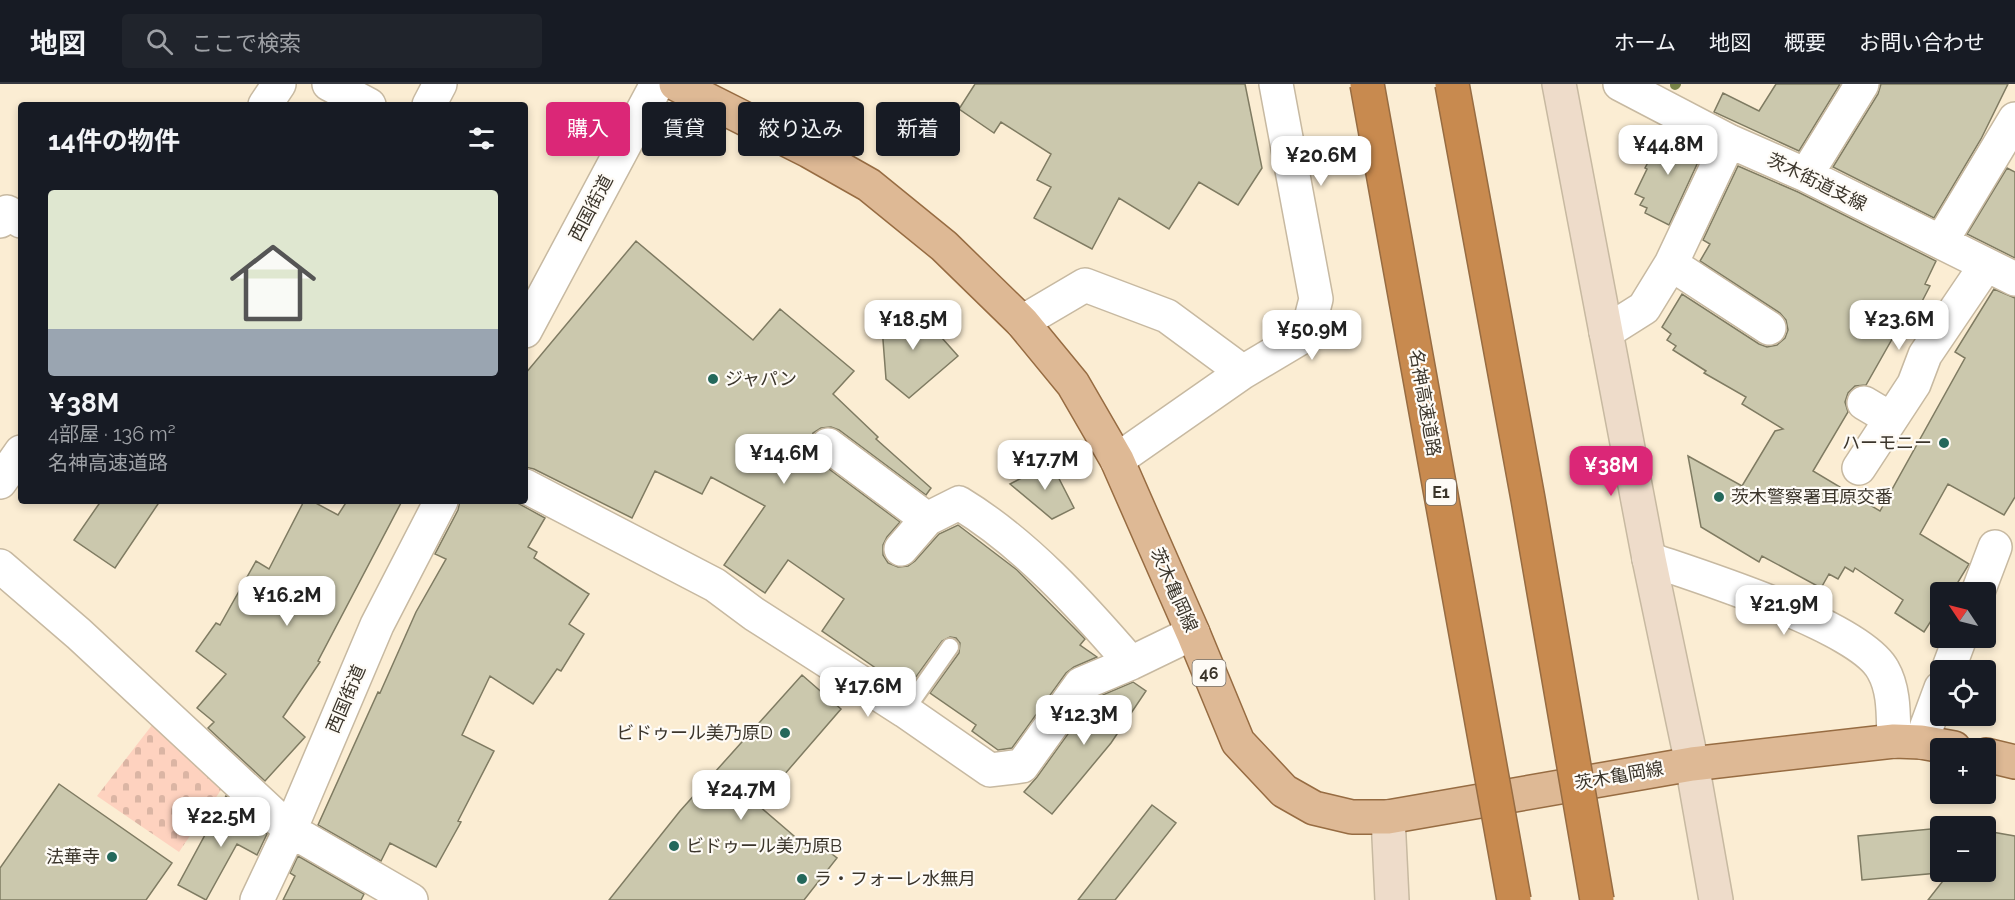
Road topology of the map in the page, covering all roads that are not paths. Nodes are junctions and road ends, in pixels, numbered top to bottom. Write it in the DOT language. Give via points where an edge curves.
graph roads {
  1 [pos="279,84"];
  2 [pos="329,84"];
  3 [pos="440,84"];
  4 [pos="657,84"];
  5 [pos="676,84"];
  6 [pos="1276,84"];
  7 [pos="1367,84"];
  8 [pos="1452,84"];
  9 [pos="1559,84"];
  10 [pos="1620,84"];
  11 [pos="1862,84"];
  12 [pos="267,102"];
  13 [pos="363,102"];
  14 [pos="431,102"];
  15 [pos="2015,119"];
  16 [pos="1730,141"];
  17 [pos="1806,175"];
  18 [pos="18,219"];
  19 [pos="0,221"];
  20 [pos="1941,242"];
  21 [pos="1671,264"];
  22 [pos="2001,272"];
  23 [pos="1022,322"];
  24 [pos="528,325"];
  25 [pos="1769,328"];
  26 [pos="1606,332"];
  27 [pos="1243,372"];
  28 [pos="828,445"];
  29 [pos="18,456"];
  30 [pos="1117,460"];
  31 [pos="1859,468"];
  32 [pos="0,482"];
  33 [pos="528,488"];
  34 [pos="439,504"];
  35 [pos="927,519"];
  36 [pos="1995,548"];
  37 [pos="902,549"];
  38 [pos="1649,559"];
  39 [pos="0,566"];
  40 [pos="1981,582"];
  41 [pos="1193,633"];
  42 [pos="950,647"];
  43 [pos="1131,663"];
  44 [pos="1930,705"];
  45 [pos="905,711"];
  46 [pos="1907,742"];
  47 [pos="1930,745"];
  48 [pos="1996,757"];
  49 [pos="2015,762"];
  50 [pos="1692,764"];
  51 [pos="1388,817"];
  52 [pos="290,830"];
  53 [pos="258,900"];
  54 [pos="411,900"];
  55 [pos="1392,900"];
  56 [pos="1514,900"];
  57 [pos="1597,900"];
  58 [pos="1716,900"];
  1 -- 12 [label="street"];
  2 -- 13 [label="street"];
  3 -- 14 [label="street"];
  4 -- 24 [label="street, 西国街道"];
  5 -- 23 [label="main road, 茨木亀岡線 / 46" via="869,185 944,246"];
  6 -- 27 [label="street" via="1316,299 1307,334"];
  7 -- 56 [label="highway, 名神高速道路 / E1, bridge"];
  8 -- 57 [label="highway, bridge"];
  9 -- 26 [label="street"];
  10 -- 16 [label="street, 茨木街道支線"];
  11 -- 17 [label="street"];
  15 -- 20 [label="street"];
  16 -- 17 [label="street, 茨木街道支線"];
  16 -- 21 [label="street"];
  17 -- 20 [label="street, 茨木街道支線"];
  18 -- 19 [label="street" via="7,212"];
  20 -- 22 [label="street, 茨木街道支線"];
  21 -- 25 [label="street"];
  21 -- 26 [label="street" via="1644,308"];
  22 -- 31 [label="street" via="1925,355 1914,384 1877,411"];
  23 -- 27 [label="street" via="1085,285 1167,316"];
  23 -- 30 [label="main road, 茨木亀岡線 / 46" via="1072,384"];
  26 -- 38 [label="street"];
  27 -- 30 [label="street"];
  28 -- 35 [label="street"];
  29 -- 32 [label="street"];
  30 -- 41 [label="main road, 茨木亀岡線 / 46"];
  33 -- 45 [label="street" via="715,585"];
  34 -- 52 [label="street, 西国街道" via="377,625"];
  35 -- 37 [label="street"];
  35 -- 43 [label="street" via="959,503 985,519 1065,589"];
  36 -- 40 [label="street"];
  38 -- 46 [label="street" via="1780,605 1870,654 1892,688"];
  38 -- 50 [label="street"];
  39 -- 52 [label="street"];
  41 -- 43 [label="street"];
  41 -- 51 [label="main road, 茨木亀岡線 / 46" via="1238,742 1284,791 1314,808 1342,815"];
  42 -- 45 [label="lane"];
  43 -- 45 [label="street" via="1081,684 1022,766 990,770"];
  44 -- 46 [label="street"];
  46 -- 47 [label="main road, 茨木亀岡線 / 46"];
  46 -- 50 [label="main road, 茨木亀岡線 / 46"];
  48 -- 49 [label="main road"];
  50 -- 51 [label="main road, 茨木亀岡線 / 46"];
  50 -- 58 [label="street"];
  51 -- 55 [label="street"];
  52 -- 53 [label="street, 西国街道"];
  52 -- 54 [label="street"];
}
